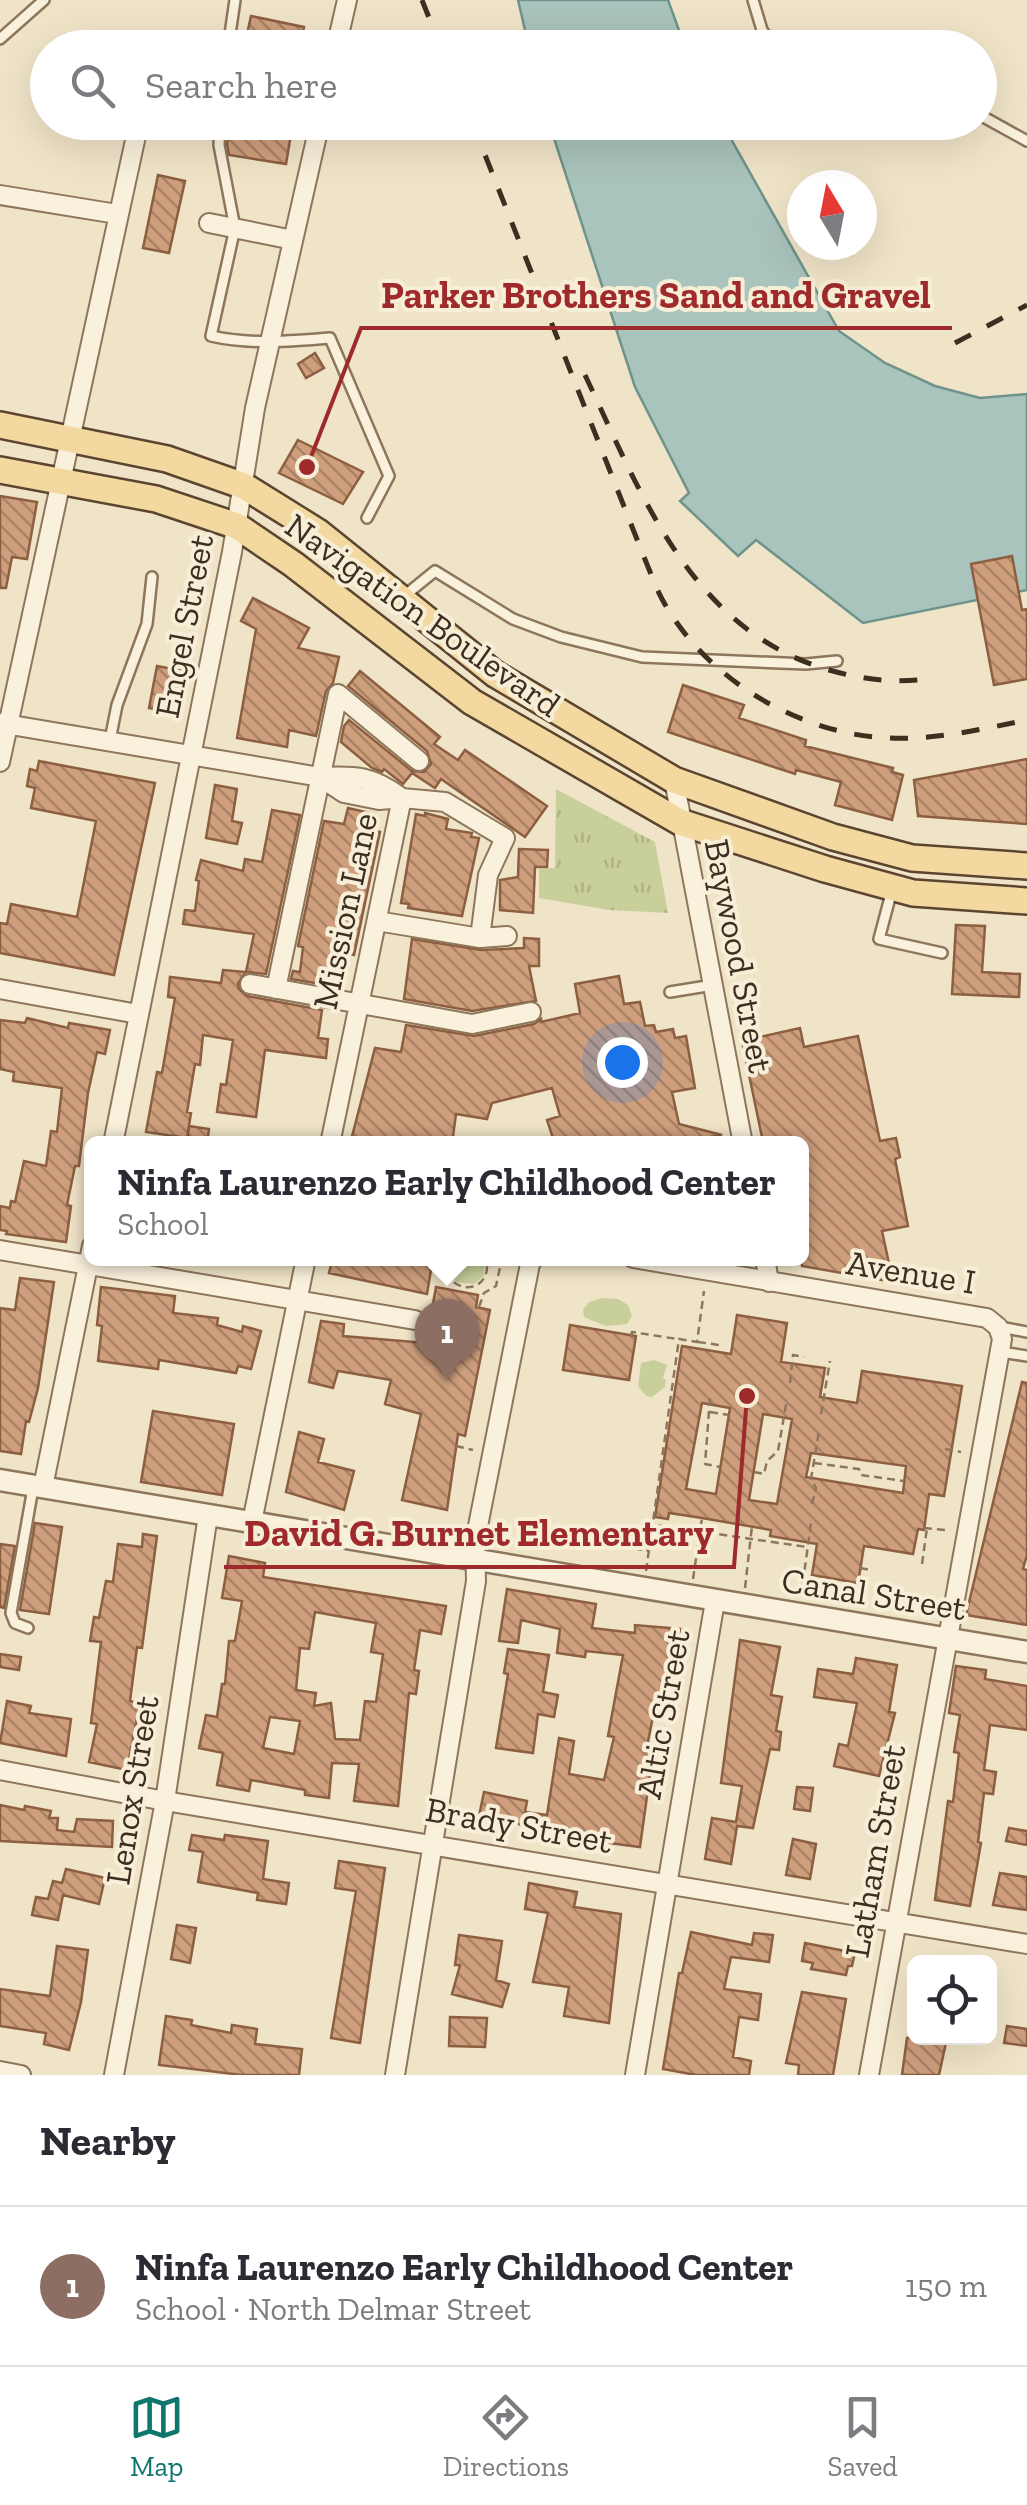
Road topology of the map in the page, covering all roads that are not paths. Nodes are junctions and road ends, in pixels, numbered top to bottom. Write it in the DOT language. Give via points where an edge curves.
graph roads {
  1 [pos="44,0"];
  2 [pos="235,0"];
  3 [pos="347,0"];
  4 [pos="753,0"];
  5 [pos="231,30"];
  6 [pos="340,30"];
  7 [pos="762,30"];
  8 [pos="0,39"];
  9 [pos="997,125"];
  10 [pos="134,140"];
  11 [pos="219,140"];
  12 [pos="316,140"];
  13 [pos="1027,142"];
  14 [pos="0,195"];
  15 [pos="117,214"];
  16 [pos="209,223"];
  17 [pos="235,228"];
  18 [pos="293,240"];
  19 [pos="270,342"];
  20 [pos="0,425"];
  21 [pos="70,439"];
  22 [pos="0,470"];
  23 [pos="60,481"];
  24 [pos="244,486"];
  25 [pos="367,518"];
  26 [pos="237,526"];
  27 [pos="152,577"];
  28 [pos="398,600"];
  29 [pos="374,624"];
  30 [pos="837,660"];
  31 [pos="4,723"];
  32 [pos="110,740"];
  33 [pos="191,755"];
  34 [pos="418,761"];
  35 [pos="0,762"];
  36 [pos="320,777"];
  37 [pos="674,780"];
  38 [pos="402,798"];
  39 [pos="680,822"];
  40 [pos="1027,866"];
  41 [pos="892,887"];
  42 [pos="1027,901"];
  43 [pos="377,921"];
  44 [pos="508,936"];
  45 [pos="480,938"];
  46 [pos="942,953"];
  47 [pos="250,984"];
  48 [pos="712,985"];
  49 [pos="276,989"];
  50 [pos="0,990"];
  51 [pos="670,992"];
  52 [pos="358,1004"];
  53 [pos="531,1012"];
  54 [pos="138,1014"];
  55 [pos="114,1136"];
  56 [pos="332,1136"];
  57 [pos="741,1136"];
  58 [pos="0,1250"];
  59 [pos="84,1254"];
  60 [pos="87,1266"];
  61 [pos="146,1266"];
  62 [pos="304,1266"];
  63 [pos="530,1266"];
  64 [pos="678,1266"];
  65 [pos="766,1266"];
  66 [pos="769,1282"];
  67 [pos="297,1298"];
  68 [pos="415,1320"];
  69 [pos="998,1327"];
  70 [pos="1027,1332"];
  71 [pos="1001,1352"];
  72 [pos="1027,1356"];
  73 [pos="0,1480"];
  74 [pos="38,1486"];
  75 [pos="208,1515"];
  76 [pos="252,1522"];
  77 [pos="477,1560"];
  78 [pos="715,1601"];
  79 [pos="28,1628"];
  80 [pos="946,1639"];
  81 [pos="1027,1652"];
  82 [pos="0,1770"];
  83 [pos="165,1801"];
  84 [pos="432,1844"];
  85 [pos="667,1884"];
  86 [pos="894,1922"];
  87 [pos="1027,1944"];
  88 [pos="0,2071"];
  89 [pos="21,2075"];
  90 [pos="114,2075"];
  91 [pos="395,2075"];
  92 [pos="636,2075"];
  93 [pos="869,2075"];
  1 -- 8 [label="lane"];
  2 -- 5 [label="lane"];
  3 -- 6 [label="street"];
  4 -- 7 [label="lane"];
  9 -- 13 [label="lane"];
  10 -- 15 [label="street"];
  11 -- 17 [label="lane"];
  12 -- 18 [label="street, Engel Street"];
  14 -- 15 [label="street"];
  15 -- 21 [label="street"];
  16 -- 17 [label="street"];
  17 -- 18 [label="street"];
  17 -- 19 [label="lane" via="211,336"];
  18 -- 19 [label="street, Engel Street"];
  19 -- 24 [label="street, Engel Street"];
  19 -- 25 [label="lane" via="330,338 390,476"];
  20 -- 21 [label="main road, Navigation Boulevard"];
  21 -- 23 [label="street"];
  21 -- 24 [label="main road, Navigation Boulevard" via="167,459"];
  22 -- 23 [label="main road, Navigation Boulevard"];
  23 -- 26 [label="main road, Navigation Boulevard" via="156,499"];
  23 -- 31 [label="street"];
  24 -- 26 [label="street, Engel Street"];
  24 -- 28 [label="main road, Navigation Boulevard" via="318,532"];
  26 -- 29 [label="main road, Navigation Boulevard"];
  26 -- 33 [label="street, Engel Street"];
  27 -- 32 [label="lane" via="147,624"];
  28 -- 29 [label="main road"];
  28 -- 30 [label="lane" via="436,571 513,620 642,656"];
  28 -- 37 [label="main road, Navigation Boulevard" via="494,674"];
  29 -- 39 [label="main road, Navigation Boulevard" via="472,702"];
  31 -- 32 [label="street"];
  31 -- 35 [label="street"];
  32 -- 33 [label="street"];
  33 -- 36 [label="street"];
  33 -- 54 [label="street, Engel Street"];
  34 -- 36 [label="street" via="338,694"];
  36 -- 38 [label="street" via="344,793"];
  36 -- 49 [label="street"];
  37 -- 39 [label="street, Baywood Street"];
  37 -- 40 [label="main road, Navigation Boulevard" via="912,858"];
  38 -- 43 [label="street, Mission Lane"];
  38 -- 45 [label="street" via="445,802 505,838 488,875"];
  39 -- 41 [label="main road, Navigation Boulevard"];
  39 -- 48 [label="street, Baywood Street"];
  41 -- 42 [label="main road, Navigation Boulevard"];
  41 -- 46 [label="lane" via="879,939"];
  43 -- 45 [label="street"];
  43 -- 52 [label="street, Mission Lane"];
  44 -- 45 [label="street"];
  47 -- 49 [label="street"];
  48 -- 51 [label="lane"];
  48 -- 57 [label="street, Baywood Street"];
  49 -- 52 [label="street"];
  50 -- 54 [label="street"];
  52 -- 53 [label="street" via="472,1024"];
  52 -- 56 [label="street, Mission Lane"];
  54 -- 55 [label="street, Engel Street"];
  58 -- 59 [label="street"];
  60 -- 74 [label="street"];
  61 -- 67 [label="street"];
  62 -- 67 [label="street"];
  63 -- 77 [label="street" via="482,1499"];
  64 -- 66 [label="street, Avenue I"];
  65 -- 66 [label="street"];
  66 -- 69 [label="street, Avenue I" via="987,1318"];
  67 -- 68 [label="street"];
  67 -- 76 [label="street"];
  69 -- 70 [label="lane"];
  69 -- 71 [label="street, Latham Street"];
  71 -- 72 [label="lane"];
  71 -- 80 [label="street, Latham Street"];
  73 -- 74 [label="street, Canal Street"];
  74 -- 75 [label="street, Canal Street"];
  74 -- 79 [label="lane" via="11,1613"];
  75 -- 76 [label="street, Canal Street"];
  75 -- 83 [label="street, Lenox Street"];
  76 -- 77 [label="street, Canal Street"];
  77 -- 78 [label="street, Canal Street"];
  77 -- 84 [label="street"];
  78 -- 80 [label="street, Canal Street"];
  78 -- 85 [label="street, Altic Street"];
  80 -- 81 [label="street, Canal Street"];
  80 -- 86 [label="street, Latham Street"];
  82 -- 83 [label="street, Brady Street"];
  83 -- 84 [label="street, Brady Street"];
  83 -- 90 [label="street, Lenox Street"];
  84 -- 85 [label="street, Brady Street"];
  84 -- 91 [label="street"];
  85 -- 86 [label="street, Brady Street"];
  85 -- 92 [label="street, Altic Street"];
  86 -- 87 [label="street, Brady Street"];
  86 -- 93 [label="street, Latham Street"];
  88 -- 89 [label="street"];
}
